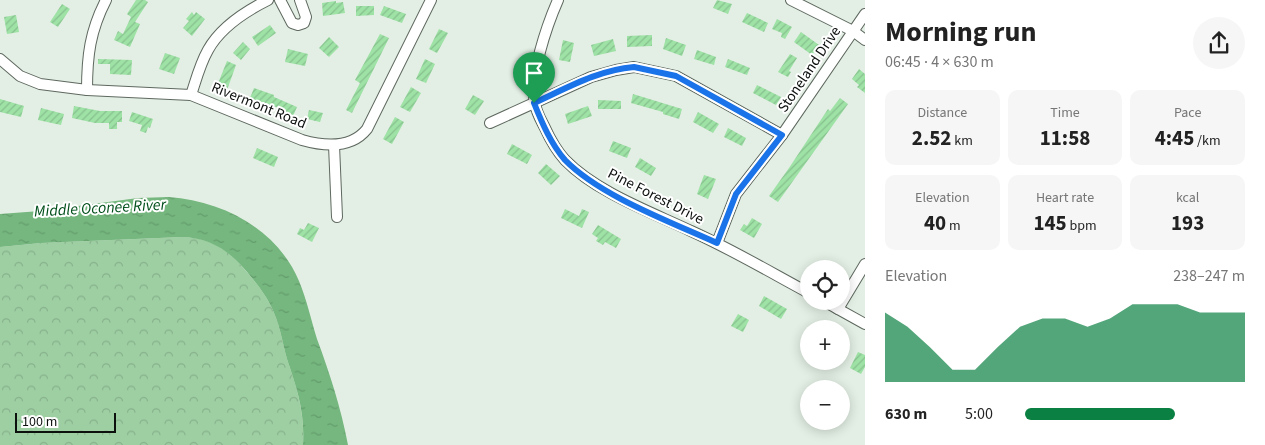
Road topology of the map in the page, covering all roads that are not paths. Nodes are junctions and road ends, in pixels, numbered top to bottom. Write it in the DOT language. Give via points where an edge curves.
graph roads {
  1 [pos="106,0"];
  2 [pos="268,0"];
  3 [pos="280,0"];
  4 [pos="300,0"];
  5 [pos="431,0"];
  6 [pos="558,0"];
  7 [pos="791,0"];
  8 [pos="865,14"];
  9 [pos="853,31"];
  10 [pos="865,40"];
  11 [pos="0,59"];
  12 [pos="87,90"];
  13 [pos="191,95"];
  14 [pos="534,103"];
  15 [pos="490,123"];
  16 [pos="782,135"];
  17 [pos="334,145"];
  18 [pos="337,217"];
  19 [pos="717,243"];
  20 [pos="865,264"];
  21 [pos="800,288"];
  22 [pos="850,289"];
  23 [pos="840,310"];
  24 [pos="865,324"];
  1 -- 12 [label="street" via="90,42"];
  2 -- 13 [label="street" via="241,16 214,42 205,55"];
  3 -- 4 [label="street" via="292,23 298,25 304,23 306,17"];
  5 -- 17 [label="street, Rivermont Road" via="366,129 356,138"];
  6 -- 14 [label="street, Pine Forest Drive" via="540,53"];
  7 -- 9 [label="street"];
  8 -- 9 [label="street, Stoneland Drive"];
  9 -- 10 [label="street"];
  9 -- 16 [label="street, Stoneland Drive"];
  11 -- 12 [label="street, Rivermont Road" via="28,81"];
  12 -- 13 [label="street, Rivermont Road"];
  13 -- 17 [label="street, Rivermont Road" via="302,140"];
  14 -- 15 [label="street"];
  14 -- 16 [label="street" via="590,77 625,68 643,68 676,76"];
  14 -- 19 [label="street, Pine Forest Drive" via="558,151 583,175 618,197"];
  16 -- 19 [label="street, Stoneland Drive" via="736,194"];
  17 -- 18 [label="street"];
  19 -- 21 [label="street, Pine Forest Drive"];
  20 -- 22 [label="street"];
  23 -- 24 [label="street"];
}
